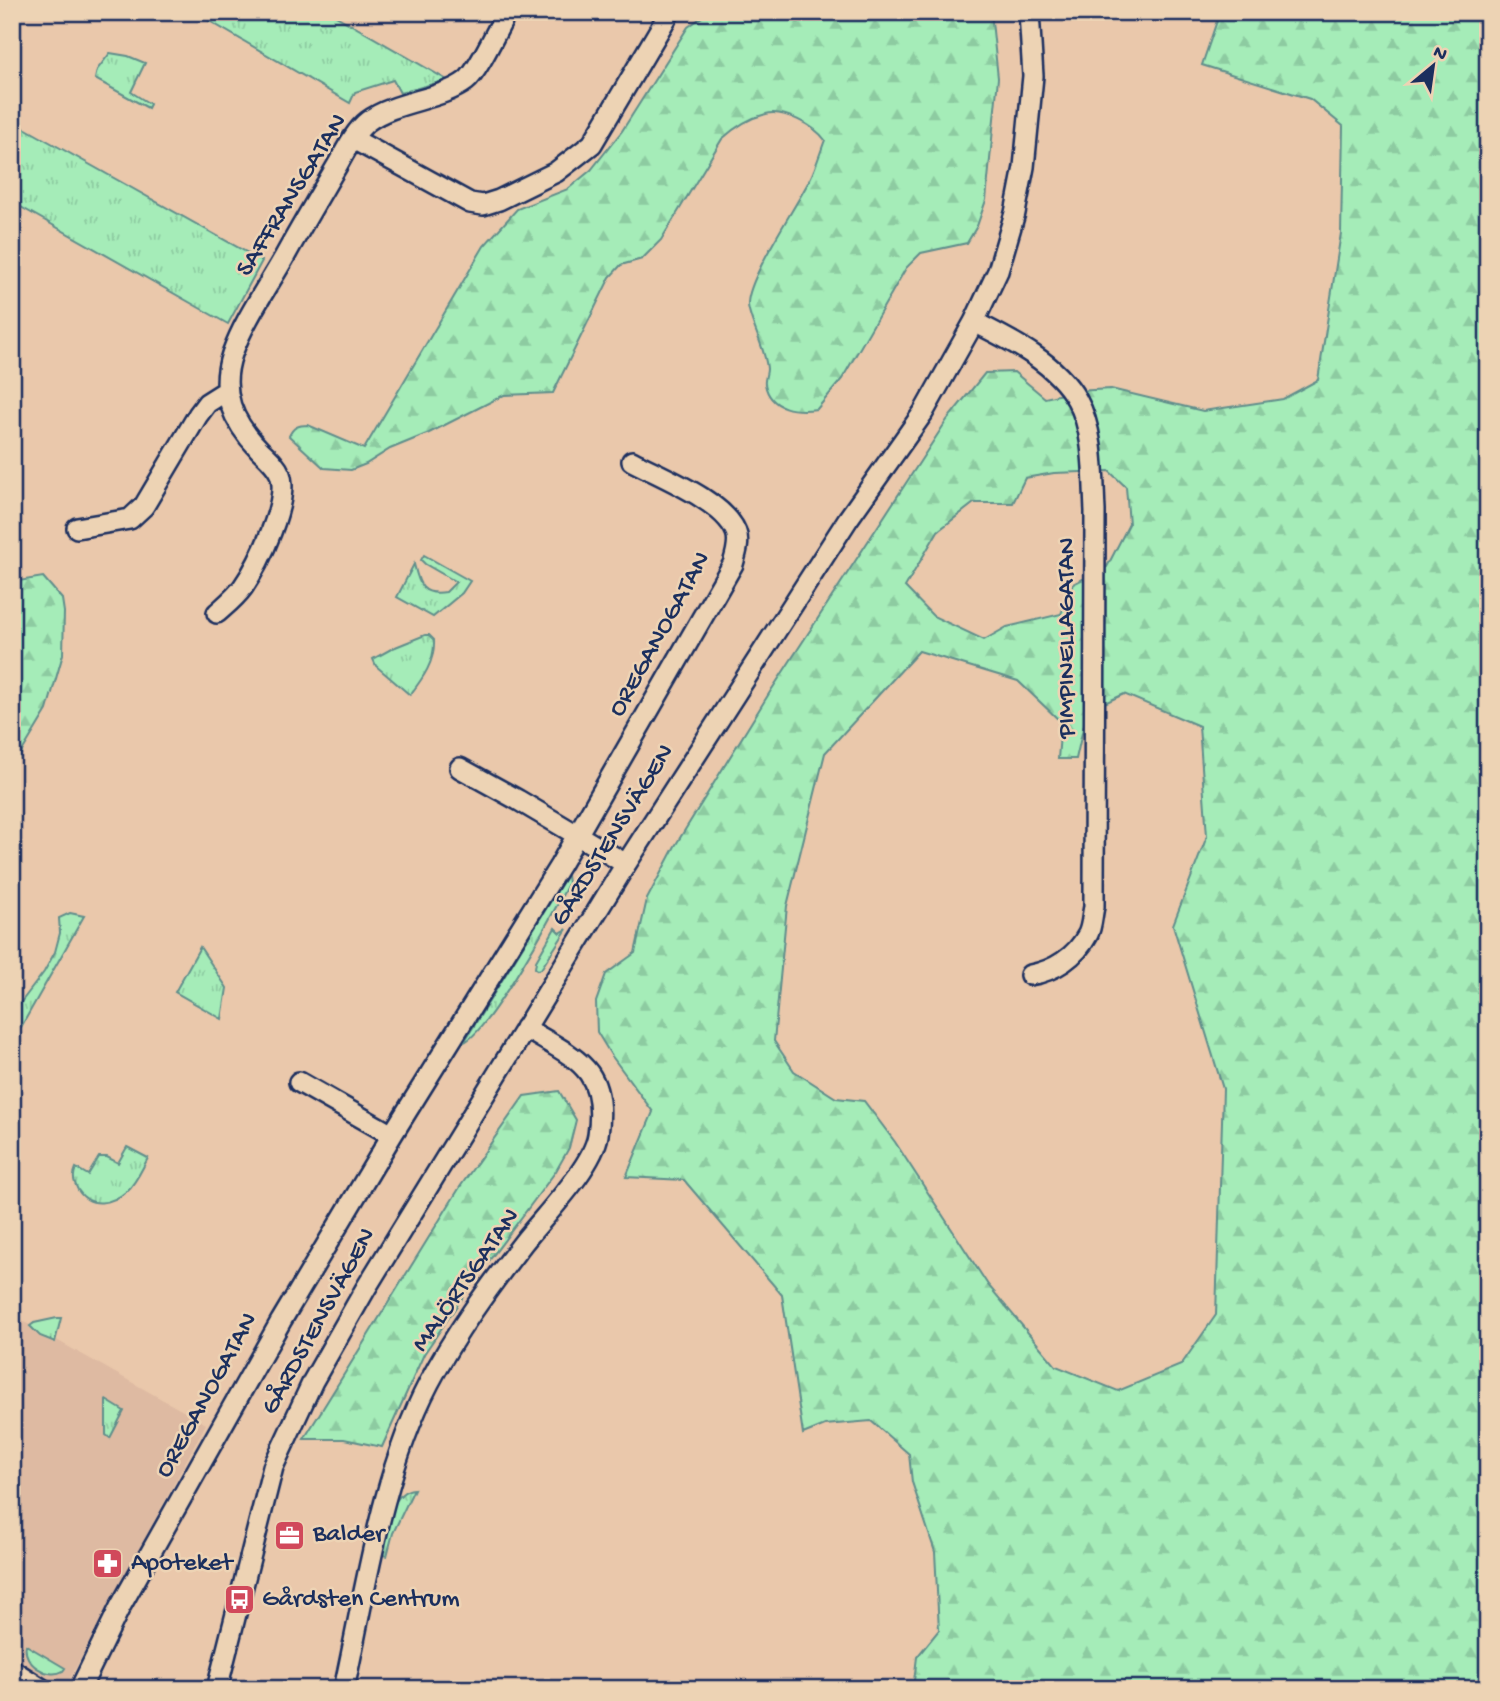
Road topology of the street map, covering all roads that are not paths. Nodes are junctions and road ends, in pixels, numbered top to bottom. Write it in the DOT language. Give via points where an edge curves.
graph roads {
  1 [pos="507,12"];
  2 [pos="670,12"];
  3 [pos="1029,12"];
  4 [pos="353,139"];
  5 [pos="974,322"];
  6 [pos="226,391"];
  7 [pos="632,461"];
  8 [pos="77,528"];
  9 [pos="217,613"];
  10 [pos="460,768"];
  11 [pos="577,836"];
  12 [pos="626,864"];
  13 [pos="1030,975"];
  14 [pos="525,1028"];
  15 [pos="299,1082"];
  16 [pos="392,1135"];
  17 [pos="12,1670"];
  18 [pos="42,1689"];
  19 [pos="80,1689"];
  20 [pos="217,1689"];
  21 [pos="344,1689"];
  1 -- 4 [label="street, SAFFRANSGATAN" via="468,79 367,121"];
  2 -- 4 [label="street" via="592,144 556,172 499,200 470,203"];
  3 -- 5 [label="street, GÅRDSTENSVÄGEN" via="1033,76 1024,167 998,271"];
  4 -- 6 [label="street, SAFFRANSGATAN" via="238,339"];
  5 -- 12 [label="street, GÅRDSTENSVÄGEN" via="923,413 848,519"];
  5 -- 13 [label="street, PIMPINELLAGATAN" via="1008,339 1061,380 1077,400 1092,457 1094,906 1089,933 1076,950 1046,973"];
  6 -- 8 [label="street" via="207,403 144,506 130,519"];
  6 -- 9 [label="street, SAFFRANSGATAN" via="234,419 276,466 283,490 256,567 242,589"];
  7 -- 11 [label="street, OREGANOGATAN" via="718,510 738,534 737,550"];
  10 -- 11 [label="street"];
  11 -- 12 [label="street"];
  11 -- 16 [label="street, OREGANOGATAN"];
  12 -- 14 [label="street, GÅRDSTENSVÄGEN"];
  14 -- 20 [label="street, GÅRDSTENSVÄGEN" via="366,1288 272,1466"];
  14 -- 21 [label="street, MALÖRTSGATAN" via="581,1063 595,1082 600,1098 597,1139 570,1185 455,1336 428,1385 406,1436 383,1512"];
  15 -- 16 [label="street"];
  16 -- 19 [label="street, OREGANOGATAN" via="274,1332 120,1607"];
  17 -- 18 [label="street"];
}
